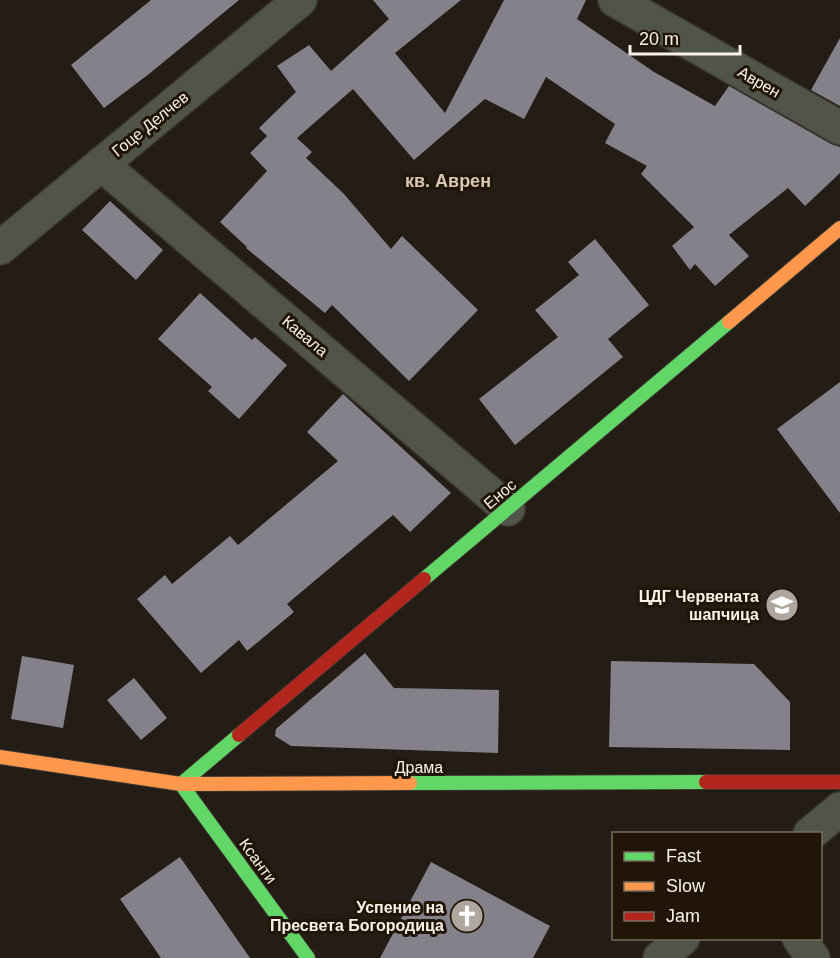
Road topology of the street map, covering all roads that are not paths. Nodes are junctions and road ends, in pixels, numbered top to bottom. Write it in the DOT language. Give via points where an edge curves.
graph roads {
  1 [pos="300,0"];
  2 [pos="615,0"];
  3 [pos="840,128"];
  4 [pos="101,164"];
  5 [pos="840,228"];
  6 [pos="0,248"];
  7 [pos="508,509"];
  8 [pos="0,757"];
  9 [pos="840,782"];
  10 [pos="181,784"];
  11 [pos="840,809"];
  12 [pos="812,832"];
  13 [pos="682,940"];
  14 [pos="800,940"];
  15 [pos="308,958"];
  16 [pos="660,958"];
  17 [pos="813,958"];
  1 -- 4 [label="street, Гоце Делчев"];
  2 -- 3 [label="street, Аврен"];
  4 -- 6 [label="street, Гоце Делчев"];
  4 -- 7 [label="street, Кавала"];
  5 -- 7 [label="street, Енос"];
  7 -- 10 [label="street, Енос"];
  8 -- 10 [label="street, Драма"];
  9 -- 10 [label="street, Драма"];
  10 -- 15 [label="street, Ксанти"];
  11 -- 12 [label="street"];
  13 -- 16 [label="street"];
  14 -- 17 [label="street"];
}
